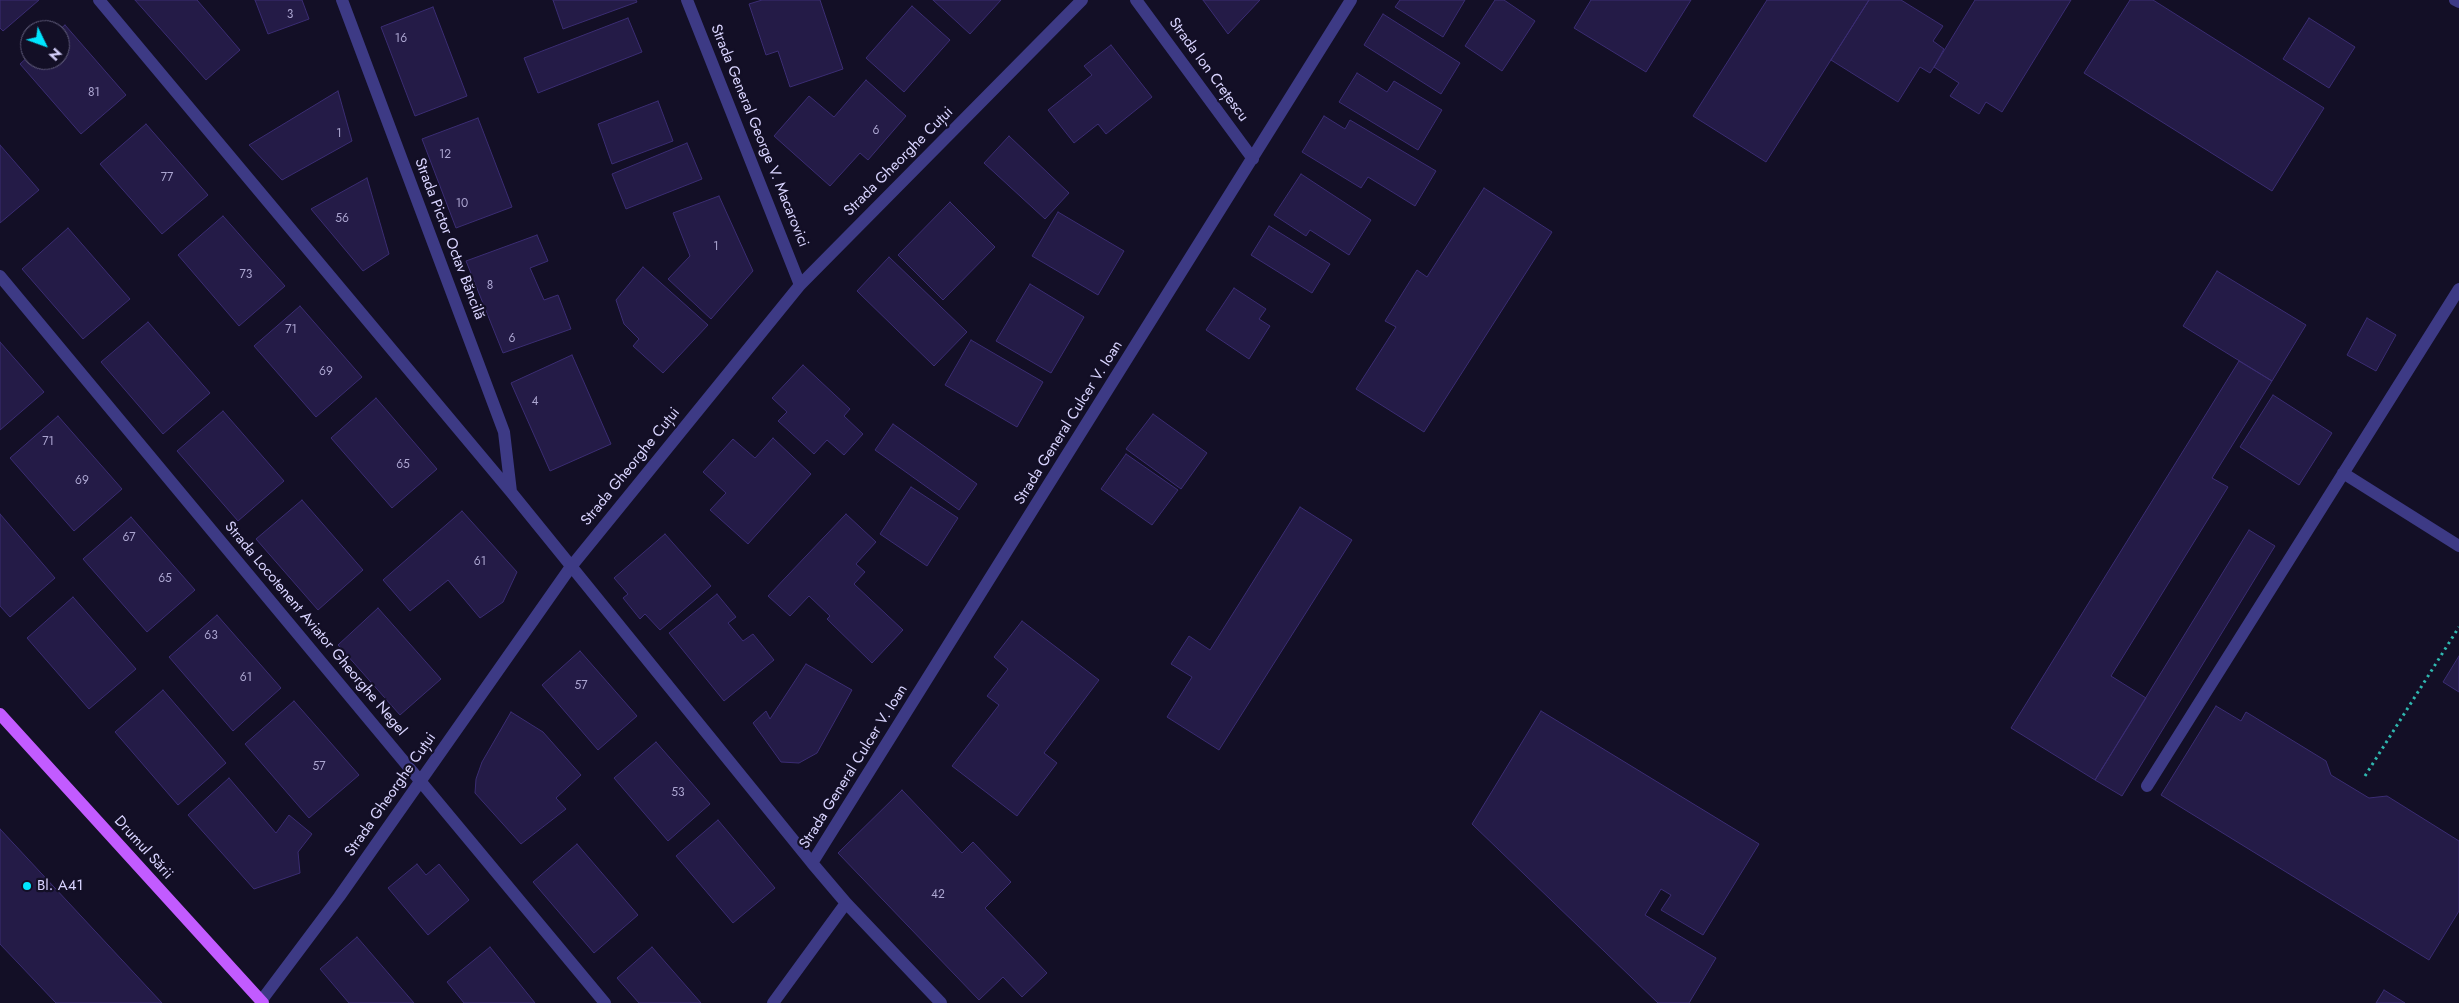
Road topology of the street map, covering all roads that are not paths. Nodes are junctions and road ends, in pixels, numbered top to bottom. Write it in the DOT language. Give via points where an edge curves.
graph roads {
  1 [pos="99,0"];
  2 [pos="342,0"];
  3 [pos="687,0"];
  4 [pos="1082,0"];
  5 [pos="1136,0"];
  6 [pos="1351,0"];
  7 [pos="2455,0"];
  8 [pos="2459,2"];
  9 [pos="1253,159"];
  10 [pos="0,276"];
  11 [pos="800,285"];
  12 [pos="2459,288"];
  13 [pos="2343,474"];
  14 [pos="511,492"];
  15 [pos="2459,546"];
  16 [pos="570,568"];
  17 [pos="0,714"];
  18 [pos="421,780"];
  19 [pos="2147,786"];
  20 [pos="812,863"];
  21 [pos="846,903"];
  22 [pos="262,1002"];
  23 [pos="605,1003"];
  24 [pos="773,1003"];
  25 [pos="941,1003"];
  1 -- 14 [label="street"];
  2 -- 14 [label="street, Strada Pictor Octav Băncilă" via="504,432"];
  3 -- 11 [label="street, Strada General George V. Macarovici"];
  4 -- 11 [label="street, Strada Gheorghe Cuțui"];
  5 -- 9 [label="street, Strada Ion Crețescu"];
  6 -- 9 [label="street, Strada General Culcer V. Ioan"];
  7 -- 8 [label="street"];
  9 -- 20 [label="street, Strada General Culcer V. Ioan"];
  10 -- 18 [label="street, Strada Locotenent Aviator Gheorghe Negel"];
  11 -- 16 [label="street, Strada Gheorghe Cuțui"];
  12 -- 13 [label="street"];
  13 -- 15 [label="street"];
  13 -- 19 [label="street"];
  14 -- 16 [label="street"];
  16 -- 18 [label="street, Strada Gheorghe Cuțui"];
  16 -- 20 [label="street"];
  17 -- 22 [label="main road, Drumul Sării"];
  18 -- 22 [label="street, Strada Gheorghe Cuțui"];
  18 -- 23 [label="street, Strada Locotenent Aviator Gheorghe Negel"];
  20 -- 21 [label="street"];
  21 -- 24 [label="street"];
  21 -- 25 [label="street"];
}
